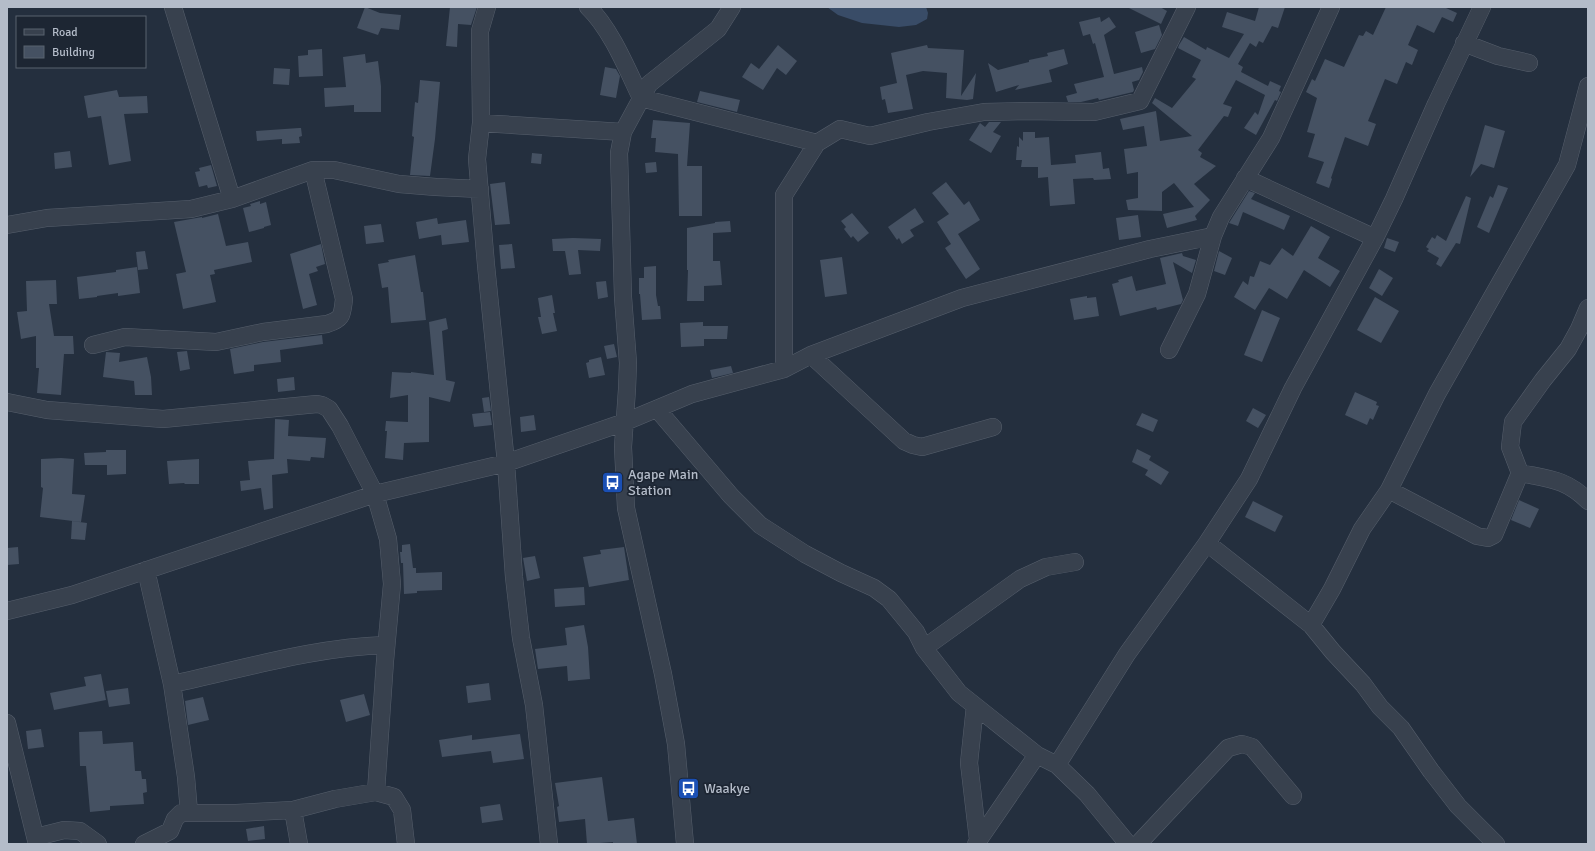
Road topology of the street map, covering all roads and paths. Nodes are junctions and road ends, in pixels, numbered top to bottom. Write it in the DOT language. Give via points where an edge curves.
graph roads {
  1 [pos="173,7"];
  2 [pos="487,7"];
  3 [pos="588,7"];
  4 [pos="732,7"];
  5 [pos="1187,7"];
  6 [pos="1331,7"];
  7 [pos="1482,7"];
  8 [pos="1464,43"];
  9 [pos="1529,63"];
  10 [pos="1588,86"];
  11 [pos="641,98"];
  12 [pos="481,123"];
  13 [pos="623,132"];
  14 [pos="817,143"];
  15 [pos="313,170"];
  16 [pos="1245,178"];
  17 [pos="480,189"];
  18 [pos="232,199"];
  19 [pos="7,225"];
  20 [pos="1213,236"];
  21 [pos="1374,238"];
  22 [pos="1588,308"];
  23 [pos="92,345"];
  24 [pos="1169,350"];
  25 [pos="810,355"];
  26 [pos="784,369"];
  27 [pos="7,402"];
  28 [pos="657,409"];
  29 [pos="625,422"];
  30 [pos="993,428"];
  31 [pos="506,463"];
  32 [pos="1520,473"];
  33 [pos="1389,490"];
  34 [pos="375,494"];
  35 [pos="1588,501"];
  36 [pos="1207,543"];
  37 [pos="1075,562"];
  38 [pos="146,570"];
  39 [pos="7,611"];
  40 [pos="1311,625"];
  41 [pos="386,645"];
  42 [pos="924,648"];
  43 [pos="172,684"];
  44 [pos="975,706"];
  45 [pos="7,723"];
  46 [pos="11,755"];
  47 [pos="1037,755"];
  48 [pos="1057,765"];
  49 [pos="376,792"];
  50 [pos="1293,796"];
  51 [pos="293,810"];
  52 [pos="189,812"];
  53 [pos="172,838"];
  54 [pos="36,840"];
  55 [pos="977,842"];
  56 [pos="98,844"];
  57 [pos="144,844"];
  58 [pos="299,844"];
  59 [pos="406,844"];
  60 [pos="549,844"];
  61 [pos="685,844"];
  62 [pos="1128,844"];
  63 [pos="1138,844"];
  64 [pos="1496,844"];
  1 -- 18 [label="street"];
  2 -- 12 [label="street" via="480,31"];
  3 -- 11 [label="street" via="601,22"];
  4 -- 11 [label="street" via="718,29 649,84"];
  5 -- 14 [label="street" via="1140,101 1094,112 984,112 870,136 840,129"];
  6 -- 16 [label="street" via="1271,138"];
  7 -- 8 [label="street"];
  8 -- 9 [label="street" via="1498,56"];
  8 -- 21 [label="street"];
  10 -- 33 [label="street" via="1567,165 1437,394"];
  11 -- 13 [label="street"];
  11 -- 14 [label="street"];
  12 -- 13 [label="street"];
  12 -- 17 [label="street" via="477,159"];
  13 -- 29 [label="street" via="619,153 623,297 628,363"];
  14 -- 26 [label="street" via="784,195"];
  15 -- 17 [label="street" via="334,170 399,184"];
  15 -- 18 [label="street"];
  15 -- 23 [label="street" via="344,299 342,314 337,321 216,342 126,337"];
  16 -- 20 [label="street" via="1221,217"];
  16 -- 21 [label="street"];
  17 -- 31 [label="street"];
  18 -- 19 [label="street" via="191,209 47,218"];
  20 -- 24 [label="street" via="1197,294"];
  20 -- 25 [label="street" via="1150,249 962,298"];
  21 -- 36 [label="street" via="1293,388 1249,479"];
  22 -- 32 [label="street" via="1568,348 1513,422 1510,447"];
  25 -- 26 [label="street"];
  25 -- 30 [label="street" via="904,441 913,445 922,446"];
  26 -- 28 [label="street" via="692,394"];
  27 -- 34 [label="street" via="48,410 163,419 322,405 329,409 340,426"];
  28 -- 29 [label="street"];
  28 -- 42 [label="street" via="760,525 804,554 874,588 888,599 916,632"];
  29 -- 31 [label="street"];
  29 -- 61 [label="street" via="623,447 626,508 676,744"];
  31 -- 34 [label="street"];
  31 -- 60 [label="street" via="514,576 521,638 534,705"];
  32 -- 33 [label="street" via="1494,535 1488,538 1477,536"];
  32 -- 35 [label="street" via="1561,482"];
  33 -- 40 [label="street" via="1362,530"];
  34 -- 38 [label="street"];
  34 -- 41 [label="street" via="388,539 392,584"];
  36 -- 40 [label="street"];
  36 -- 48 [label="street" via="1127,654"];
  37 -- 42 [label="street" via="1046,567 1020,579"];
  38 -- 39 [label="street" via="72,595"];
  38 -- 43 [label="street"];
  40 -- 64 [label="street" via="1400,728 1458,806"];
  41 -- 43 [label="street" via="357,646 301,656"];
  41 -- 49 [label="street"];
  42 -- 44 [label="street" via="959,693"];
  43 -- 52 [label="street"];
  44 -- 47 [label="street"];
  44 -- 55 [label="street" via="969,763"];
  45 -- 46 [label="street"];
  46 -- 54 [label="street"];
  47 -- 48 [label="street"];
  47 -- 55 [label="street"];
  48 -- 62 [label="street" via="1087,794"];
  49 -- 51 [label="street"];
  49 -- 59 [label="street" via="394,797 402,810"];
  50 -- 63 [label="street" via="1252,747 1242,744 1228,748"];
  51 -- 52 [label="street" via="205,814"];
  51 -- 58 [label="street"];
  52 -- 53 [label="street" via="180,813 174,819"];
  53 -- 57 [label="street"];
  54 -- 56 [label="street" via="64,830 80,831"];
}
